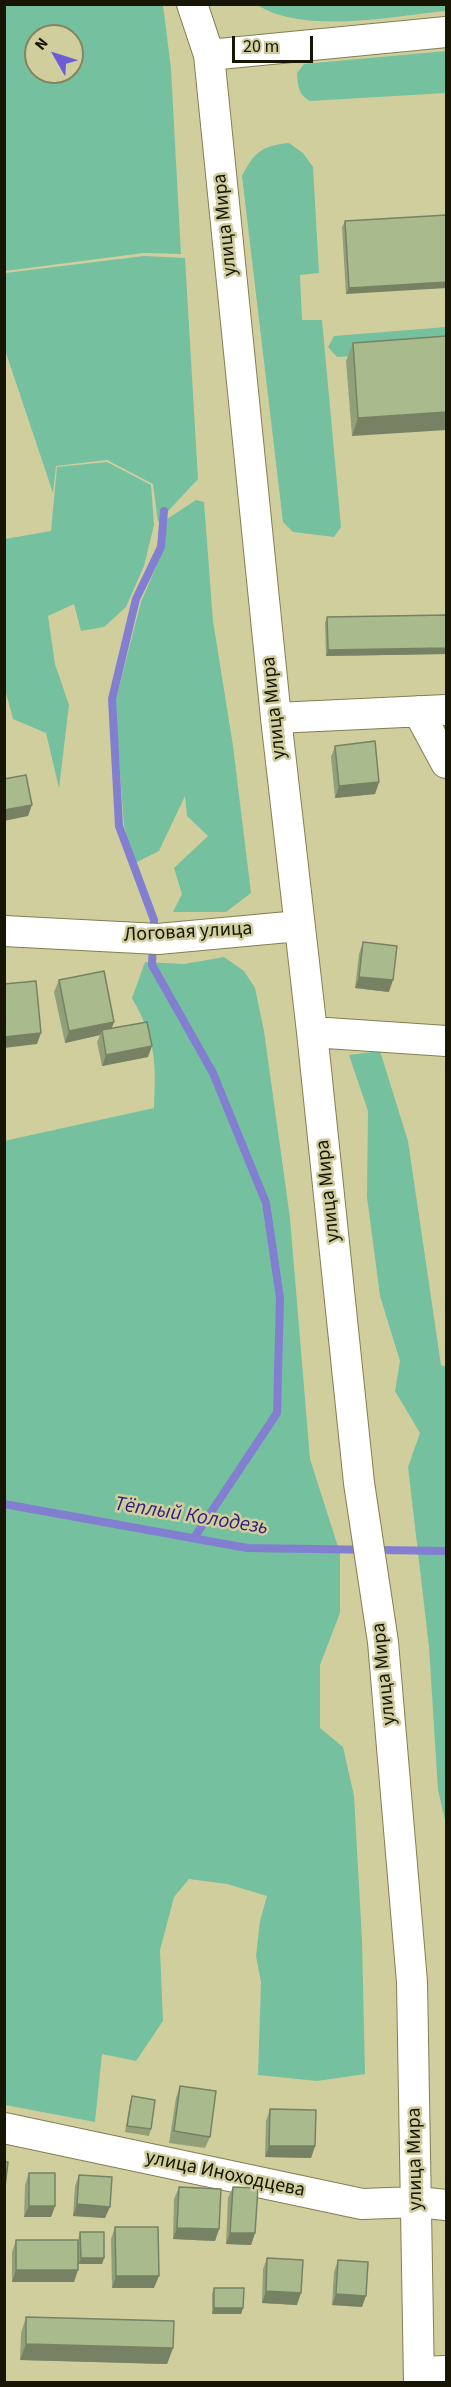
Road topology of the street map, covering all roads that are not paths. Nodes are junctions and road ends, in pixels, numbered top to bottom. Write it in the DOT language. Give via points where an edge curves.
graph roads {
  1 [pos="192,4"];
  2 [pos="447,32"];
  3 [pos="209,56"];
  4 [pos="432,711"];
  5 [pos="276,718"];
  6 [pos="447,763"];
  7 [pos="299,926"];
  8 [pos="4,931"];
  9 [pos="312,1032"];
  10 [pos="447,1041"];
  11 [pos="4,2128"];
  12 [pos="417,2202"];
  13 [pos="447,2205"];
  14 [pos="428,2375"];
  1 -- 3 [label="street, улица Мира"];
  2 -- 3 [label="street"];
  3 -- 5 [label="street, улица Мира"];
  4 -- 5 [label="street"];
  4 -- 6 [label="street"];
  5 -- 7 [label="street, улица Мира"];
  7 -- 8 [label="street, Логовая улица" via="158,939"];
  7 -- 9 [label="street, улица Мира"];
  9 -- 10 [label="street"];
  9 -- 12 [label="street, улица Мира" via="359,1483 383,1642 412,1982"];
  11 -- 12 [label="street, улица Иноходцева" via="362,2204"];
  12 -- 13 [label="street, улица Иноходцева"];
  12 -- 14 [label="street, улица Мира"];
}
